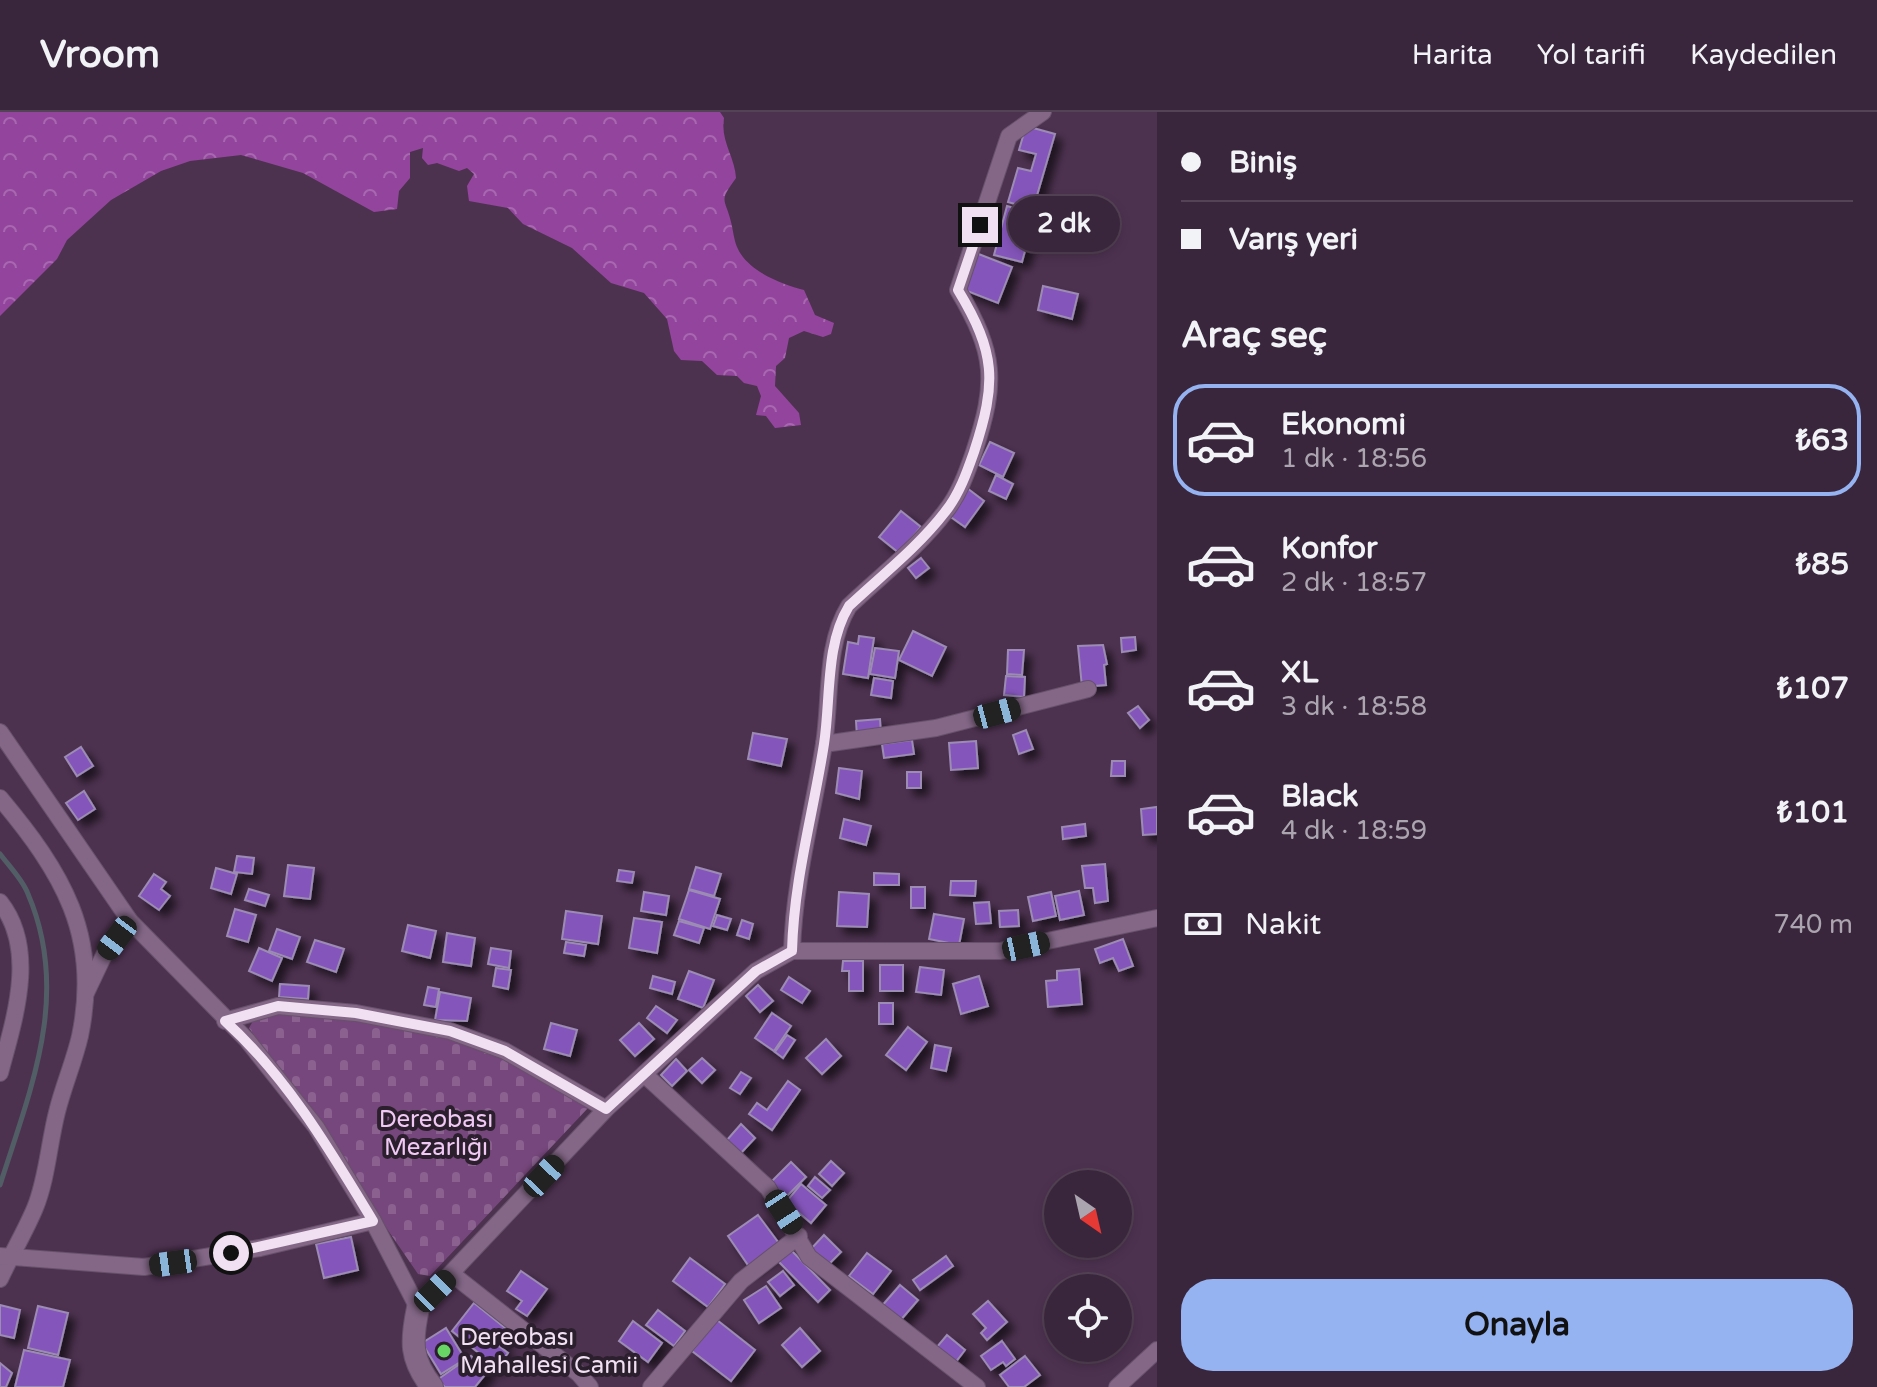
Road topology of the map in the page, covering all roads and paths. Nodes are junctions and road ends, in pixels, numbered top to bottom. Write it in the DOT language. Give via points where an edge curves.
graph roads {
  1 [pos="1043,112"];
  2 [pos="1088,689"];
  3 [pos="0,732"];
  4 [pos="824,744"];
  5 [pos="0,798"];
  6 [pos="0,902"];
  7 [pos="1157,918"];
  8 [pos="130,921"];
  9 [pos="792,951"];
  10 [pos="85,995"];
  11 [pos="225,1021"];
  12 [pos="0,1073"];
  13 [pos="644,1074"];
  14 [pos="606,1109"];
  15 [pos="373,1221"];
  16 [pos="799,1236"];
  17 [pos="5,1257"];
  18 [pos="452,1274"];
  19 [pos="0,1279"];
  20 [pos="418,1308"];
  21 [pos="1157,1350"];
  22 [pos="432,1387"];
  23 [pos="590,1387"];
  24 [pos="651,1387"];
  25 [pos="977,1387"];
  26 [pos="1117,1387"];
  1 -- 4 [label="street" via="1009,136 958,290 980,327 990,368 987,412 966,475 946,512 837,624"];
  2 -- 4 [label="street" via="936,728"];
  3 -- 8 [label="street"];
  4 -- 9 [label="street" via="793,897"];
  5 -- 10 [label="street" via="43,849 74,907"];
  6 -- 12 [label="street" via="14,925 21,963"];
  7 -- 9 [label="street" via="1000,951"];
  8 -- 10 [label="street" via="104,955"];
  8 -- 11 [label="street"];
  9 -- 13 [label="street" via="756,971"];
  10 -- 17 [label="street" via="80,1037 36,1206"];
  11 -- 14 [label="street" via="278,1006 356,1013 450,1031 505,1051"];
  11 -- 15 [label="street" via="247,1040 316,1127"];
  13 -- 14 [label="street"];
  13 -- 16 [label="street" via="768,1188"];
  14 -- 18 [label="street"];
  15 -- 17 [label="street" via="260,1248 144,1267"];
  15 -- 20 [label="street"];
  16 -- 24 [label="street" via="741,1281"];
  16 -- 25 [label="street" via="809,1257"];
  17 -- 19 [label="street"];
  18 -- 20 [label="street"];
  18 -- 23 [label="street"];
  20 -- 22 [label="street" via="411,1344 417,1368"];
  21 -- 26 [label="street"];
}
